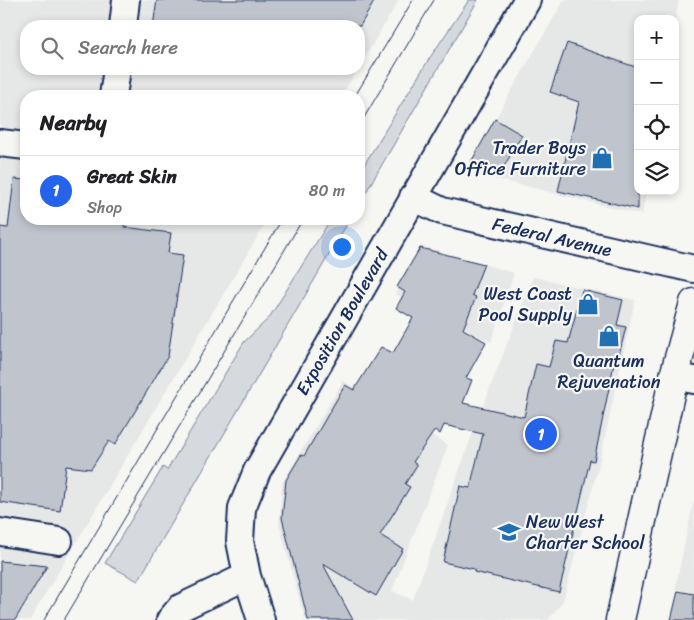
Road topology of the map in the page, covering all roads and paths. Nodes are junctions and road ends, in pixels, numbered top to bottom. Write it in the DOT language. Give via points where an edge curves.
graph roads {
  1 [pos="126,0"];
  2 [pos="527,0"];
  3 [pos="124,20"];
  4 [pos="116,75"];
  5 [pos="114,90"];
  6 [pos="0,142"];
  7 [pos="20,145"];
  8 [pos="414,197"];
  9 [pos="694,269"];
  10 [pos="694,303"];
  11 [pos="684,378"];
  12 [pos="0,532"];
  13 [pos="59,541"];
  14 [pos="247,576"];
  15 [pos="170,620"];
  16 [pos="261,620"];
  17 [pos="620,620"];
  1 -- 3 [label="street"];
  2 -- 8 [label="street, Exposition Boulevard"];
  4 -- 5 [label="street"];
  6 -- 7 [label="street"];
  8 -- 9 [label="street, Federal Avenue" via="442,211"];
  8 -- 14 [label="street, Exposition Boulevard" via="257,472 242,508 240,541"];
  10 -- 11 [label="main road"];
  11 -- 17 [label="main road"];
  12 -- 13 [label="street"];
  14 -- 15 [label="street" via="180,608"];
  14 -- 16 [label="street, Exposition Boulevard"];
}
